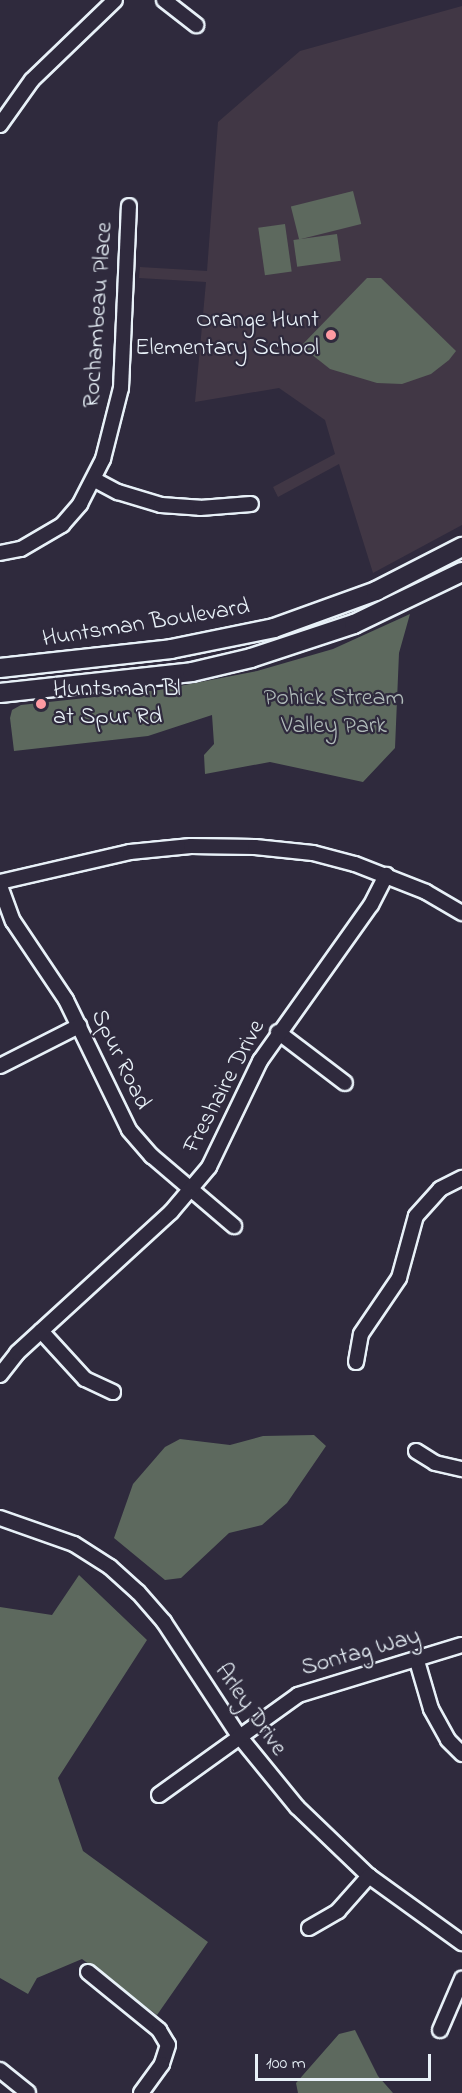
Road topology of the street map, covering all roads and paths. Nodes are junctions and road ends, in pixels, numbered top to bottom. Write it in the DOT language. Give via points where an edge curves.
graph roads {
  1 [pos="115,0"];
  2 [pos="164,0"];
  3 [pos="196,25"];
  4 [pos="0,125"];
  5 [pos="129,206"];
  6 [pos="94,480"];
  7 [pos="251,504"];
  8 [pos="462,547"];
  9 [pos="0,553"];
  10 [pos="462,572"];
  11 [pos="0,668"];
  12 [pos="0,693"];
  13 [pos="387,875"];
  14 [pos="0,884"];
  15 [pos="462,913"];
  16 [pos="79,1026"];
  17 [pos="278,1032"];
  18 [pos="0,1066"];
  19 [pos="345,1083"];
  20 [pos="462,1178"];
  21 [pos="191,1190"];
  22 [pos="234,1226"];
  23 [pos="41,1332"];
  24 [pos="356,1362"];
  25 [pos="0,1375"];
  26 [pos="113,1392"];
  27 [pos="416,1451"];
  28 [pos="462,1469"];
  29 [pos="0,1518"];
  30 [pos="462,1645"];
  31 [pos="417,1661"];
  32 [pos="238,1736"];
  33 [pos="462,1754"];
  34 [pos="159,1796"];
  35 [pos="369,1876"];
  36 [pos="309,1928"];
  37 [pos="462,1943"];
  38 [pos="88,1972"];
  39 [pos="462,1979"];
  40 [pos="440,2030"];
  41 [pos="0,2070"];
  42 [pos="148,2090"];
  43 [pos="28,2093"];
  1 -- 4 [label="street" via="32,80"];
  2 -- 3 [label="street"];
  5 -- 6 [label="street, Rochambeau Place" via="120,388 109,440"];
  6 -- 7 [label="street" via="161,505 200,508"];
  6 -- 9 [label="street, Rochambeau Place" via="62,525 27,546"];
  8 -- 11 [label="street, Huntsman Boulevard" via="376,591 274,628 171,649"];
  10 -- 12 [label="street, Huntsman Boulevard" via="354,624 251,658 192,672"];
  13 -- 14 [label="street" via="313,853 201,846 101,857"];
  13 -- 15 [label="street"];
  13 -- 17 [label="street, Freshaire Drive" via="371,905"];
  14 -- 16 [label="street, Spur Road" via="13,921 59,988"];
  16 -- 18 [label="street"];
  16 -- 21 [label="street, Spur Road" via="129,1130"];
  17 -- 19 [label="street"];
  17 -- 21 [label="street, Freshaire Drive" via="255,1069 220,1149"];
  20 -- 24 [label="street" via="440,1189 416,1216 399,1278 361,1334"];
  21 -- 22 [label="street, Spur Road"];
  21 -- 23 [label="street, Freshaire Drive"];
  23 -- 25 [label="street, Freshaire Drive"];
  23 -- 26 [label="street" via="85,1379"];
  27 -- 28 [label="street" via="435,1464"];
  29 -- 32 [label="street, Arley Drive" via="74,1544 110,1567 138,1592 164,1622"];
  30 -- 31 [label="street, Sontag Way"];
  31 -- 32 [label="street, Sontag Way" via="298,1695"];
  31 -- 33 [label="street" via="435,1718"];
  32 -- 34 [label="street, Sontag Way"];
  32 -- 35 [label="street, Arley Drive" via="297,1807"];
  35 -- 36 [label="street" via="338,1911"];
  35 -- 37 [label="street, Arley Drive"];
  38 -- 42 [label="street" via="159,2030 168,2045"];
  39 -- 40 [label="street"];
  41 -- 43 [label="street"];
}
